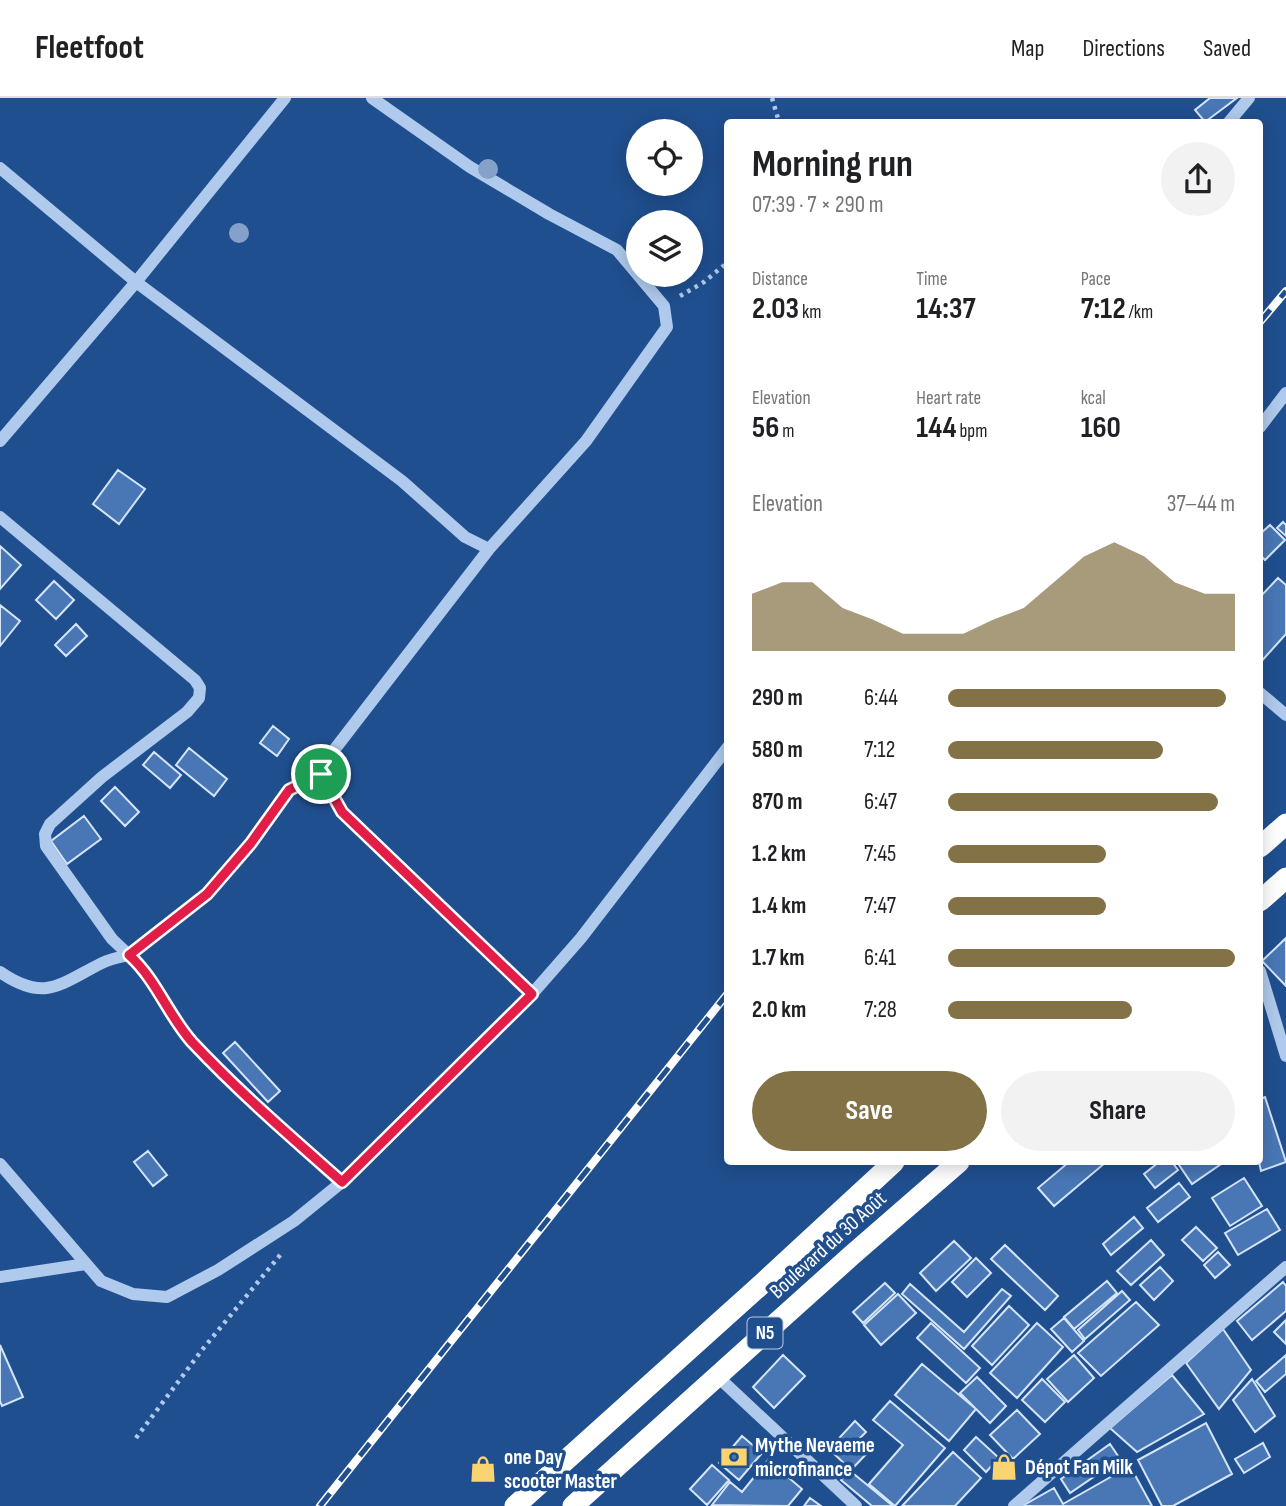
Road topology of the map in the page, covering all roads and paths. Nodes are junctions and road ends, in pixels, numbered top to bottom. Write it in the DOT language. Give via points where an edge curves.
graph roads {
  1 [pos="285,98"];
  2 [pos="372,98"];
  3 [pos="772,98"];
  4 [pos="1249,98"];
  5 [pos="778,119"];
  6 [pos="1232,119"];
  7 [pos="0,168"];
  8 [pos="724,265"];
  9 [pos="136,282"];
  10 [pos="664,306"];
  11 [pos="1286,393"];
  12 [pos="1263,423"];
  13 [pos="0,441"];
  14 [pos="0,517"];
  15 [pos="489,549"];
  16 [pos="1263,696"];
  17 [pos="1286,715"];
  18 [pos="724,752"];
  19 [pos="321,774"];
  20 [pos="1286,824"];
  21 [pos="1263,843"];
  22 [pos="1286,877"];
  23 [pos="1263,898"];
  24 [pos="129,955"];
  25 [pos="0,972"];
  26 [pos="1263,981"];
  27 [pos="532,994"];
  28 [pos="1286,1056"];
  29 [pos="0,1164"];
  30 [pos="891,1165"];
  31 [pos="956,1165"];
  32 [pos="342,1182"];
  33 [pos="294,1221"];
  34 [pos="86,1264"];
  35 [pos="1286,1267"];
  36 [pos="0,1277"];
  37 [pos="718,1376"];
  38 [pos="136,1438"];
  39 [pos="515,1506"];
  40 [pos="573,1506"];
  41 [pos="856,1506"];
  42 [pos="1014,1506"];
  1 -- 9 [label="street"];
  2 -- 10 [label="street" via="470,167 617,250"];
  3 -- 5 [label="path"];
  4 -- 6 [label="street"];
  7 -- 9 [label="street"];
  8 -- 10 [label="path"];
  9 -- 13 [label="street"];
  9 -- 15 [label="street" via="402,481 466,537"];
  10 -- 15 [label="street" via="667,327 586,442"];
  11 -- 12 [label="street"];
  14 -- 24 [label="street" via="200,688 199,698 187,712 102,777 50,824 45,834 46,846 112,939"];
  15 -- 19 [label="street" via="331,754"];
  16 -- 17 [label="street"];
  18 -- 27 [label="street" via="581,938"];
  19 -- 24 [label="street" via="289,790 207,894"];
  19 -- 27 [label="street" via="342,812"];
  20 -- 21 [label="highway"];
  22 -- 23 [label="highway"];
  24 -- 25 [label="street" via="105,961 44,990 15,983"];
  24 -- 32 [label="street" via="143,968 190,1039 257,1107"];
  26 -- 28 [label="street"];
  27 -- 32 [label="street"];
  29 -- 34 [label="street"];
  30 -- 39 [label="highway, Boulevard du 30 Août / N5"];
  31 -- 37 [label="highway, Boulevard du 30 Août / N5"];
  32 -- 33 [label="street"];
  33 -- 34 [label="street" via="167,1297 122,1290 101,1281"];
  33 -- 38 [label="path" via="284,1250"];
  34 -- 36 [label="street"];
  35 -- 42 [label="street"];
  37 -- 40 [label="highway, Boulevard du 30 Août / N5"];
  37 -- 41 [label="street"];
}
